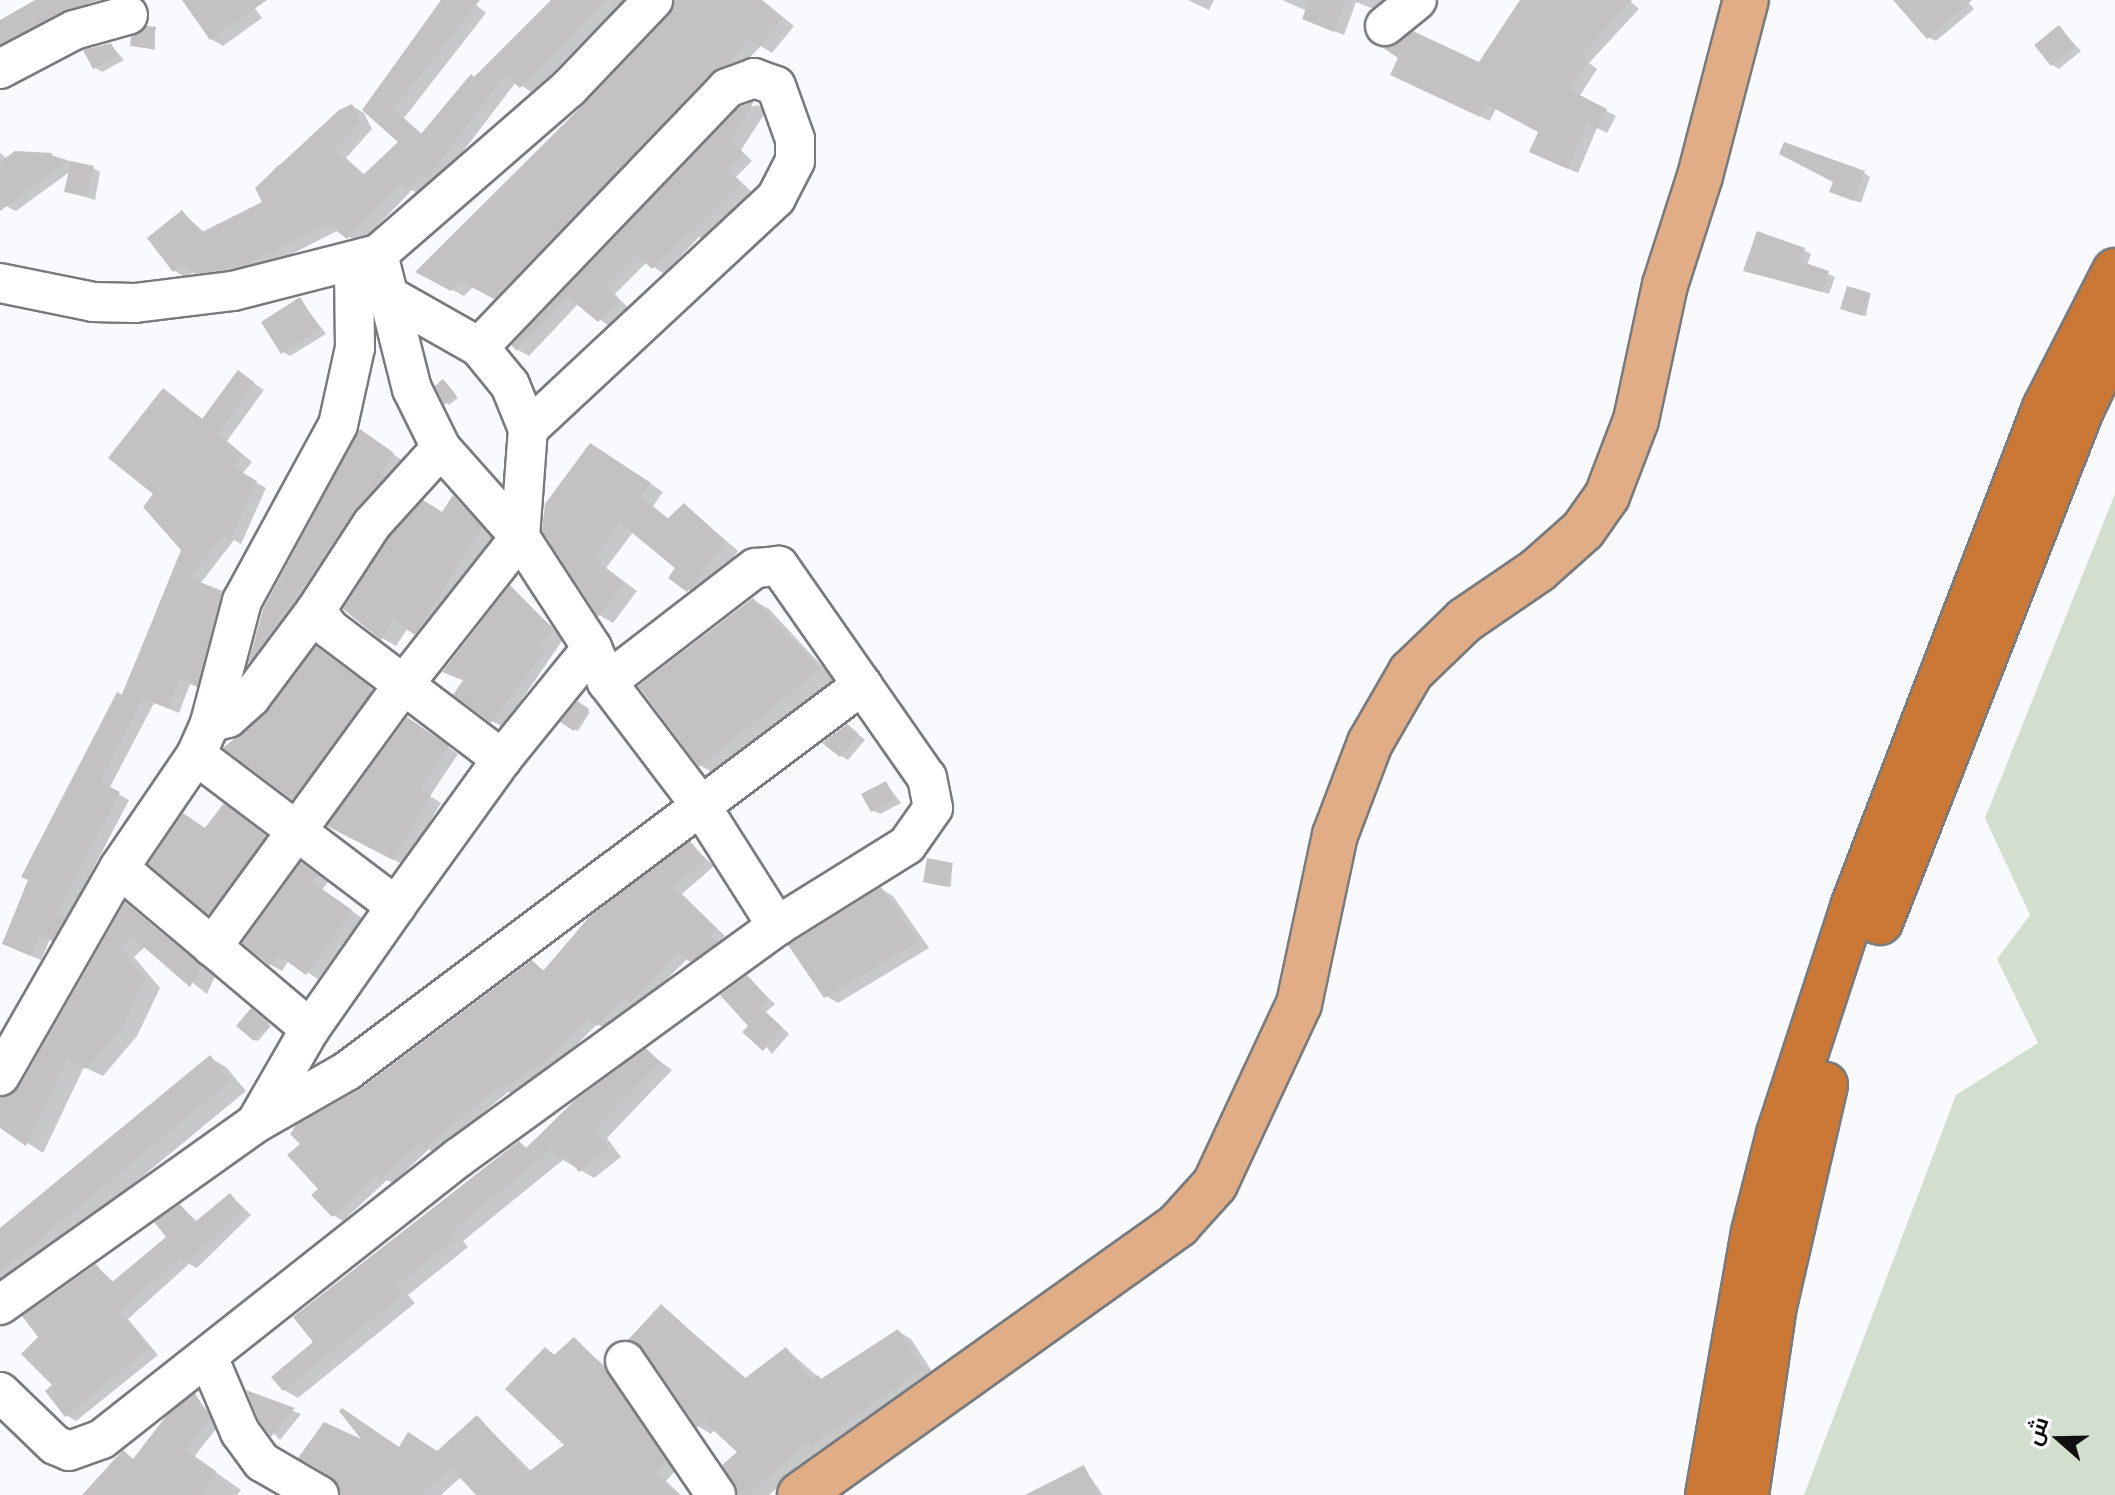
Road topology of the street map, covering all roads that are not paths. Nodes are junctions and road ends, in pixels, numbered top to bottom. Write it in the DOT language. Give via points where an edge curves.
graph roads {
  1 [pos="653,0"];
  2 [pos="1417,0"];
  3 [pos="1746,0"];
  4 [pos="128,15"];
  5 [pos="1385,26"];
  6 [pos="0,69"];
  7 [pos="366,258"];
  8 [pos="2115,271"];
  9 [pos="0,283"];
  10 [pos="391,297"];
  11 [pos="2115,339"];
  12 [pos="479,347"];
  13 [pos="528,429"];
  14 [pos="441,448"];
  15 [pos="520,537"];
  16 [pos="316,610"];
  17 [pos="592,648"];
  18 [pos="607,682"];
  19 [pos="404,684"];
  20 [pos="862,685"];
  21 [pos="203,739"];
  22 [pos="502,759"];
  23 [pos="699,803"];
  24 [pos="296,830"];
  25 [pos="119,868"];
  26 [pos="396,906"];
  27 [pos="777,926"];
  28 [pos="212,947"];
  29 [pos="310,1029"];
  30 [pos="0,1076"];
  31 [pos="256,1123"];
  32 [pos="0,1305"];
  33 [pos="208,1357"];
  34 [pos="625,1361"];
  35 [pos="0,1392"];
  36 [pos="319,1495"];
  37 [pos="716,1495"];
  38 [pos="800,1495"];
  39 [pos="1708,1495"];
  40 [pos="1746,1495"];
  1 -- 7 [label="street" via="569,88"];
  2 -- 5 [label="street"];
  3 -- 38 [label="main road" via="1665,285 1636,420 1607,496 1583,530 1538,570 1465,620 1411,672 1370,743 1335,835 1299,1004 1215,1184 1178,1225"];
  4 -- 6 [label="street" via="74,30"];
  7 -- 9 [label="street" via="233,291 135,303 93,302"];
  7 -- 10 [label="street"];
  7 -- 21 [label="street" via="355,348 338,425 242,601"];
  8 -- 39 [label="highway" via="2045,408 1843,936 1779,1134 1754,1232"];
  10 -- 12 [label="street"];
  10 -- 14 [label="street" via="412,389"];
  11 -- 40 [label="highway" via="1961,707 1866,959 1814,1119 1774,1306"];
  12 -- 13 [label="street" via="510,385"];
  12 -- 13 [label="street" via="727,88 754,78 776,86 795,139 795,161 776,198"];
  13 -- 15 [label="street"];
  14 -- 15 [label="street"];
  14 -- 16 [label="street" via="372,524"];
  15 -- 17 [label="street"];
  15 -- 19 [label="street"];
  16 -- 19 [label="street" via="330,629"];
  16 -- 21 [label="street" via="251,697"];
  17 -- 18 [label="street"];
  17 -- 22 [label="street"];
  18 -- 20 [label="street" via="764,564 788,574"];
  18 -- 23 [label="street"];
  19 -- 22 [label="street"];
  19 -- 24 [label="street"];
  20 -- 23 [label="street"];
  20 -- 27 [label="street" via="927,778 933,808 907,845"];
  21 -- 24 [label="street"];
  21 -- 25 [label="street"];
  22 -- 26 [label="street"];
  23 -- 27 [label="street"];
  23 -- 31 [label="street" via="347,1071"];
  24 -- 26 [label="street"];
  24 -- 28 [label="street"];
  25 -- 28 [label="street"];
  25 -- 30 [label="street"];
  26 -- 29 [label="street"];
  27 -- 33 [label="street" via="458,1158"];
  28 -- 29 [label="street"];
  29 -- 31 [label="street"];
  31 -- 32 [label="street"];
  33 -- 35 [label="street" via="82,1449 55,1445"];
  33 -- 36 [label="street" via="240,1432 262,1462"];
  34 -- 37 [label="street"];
}
